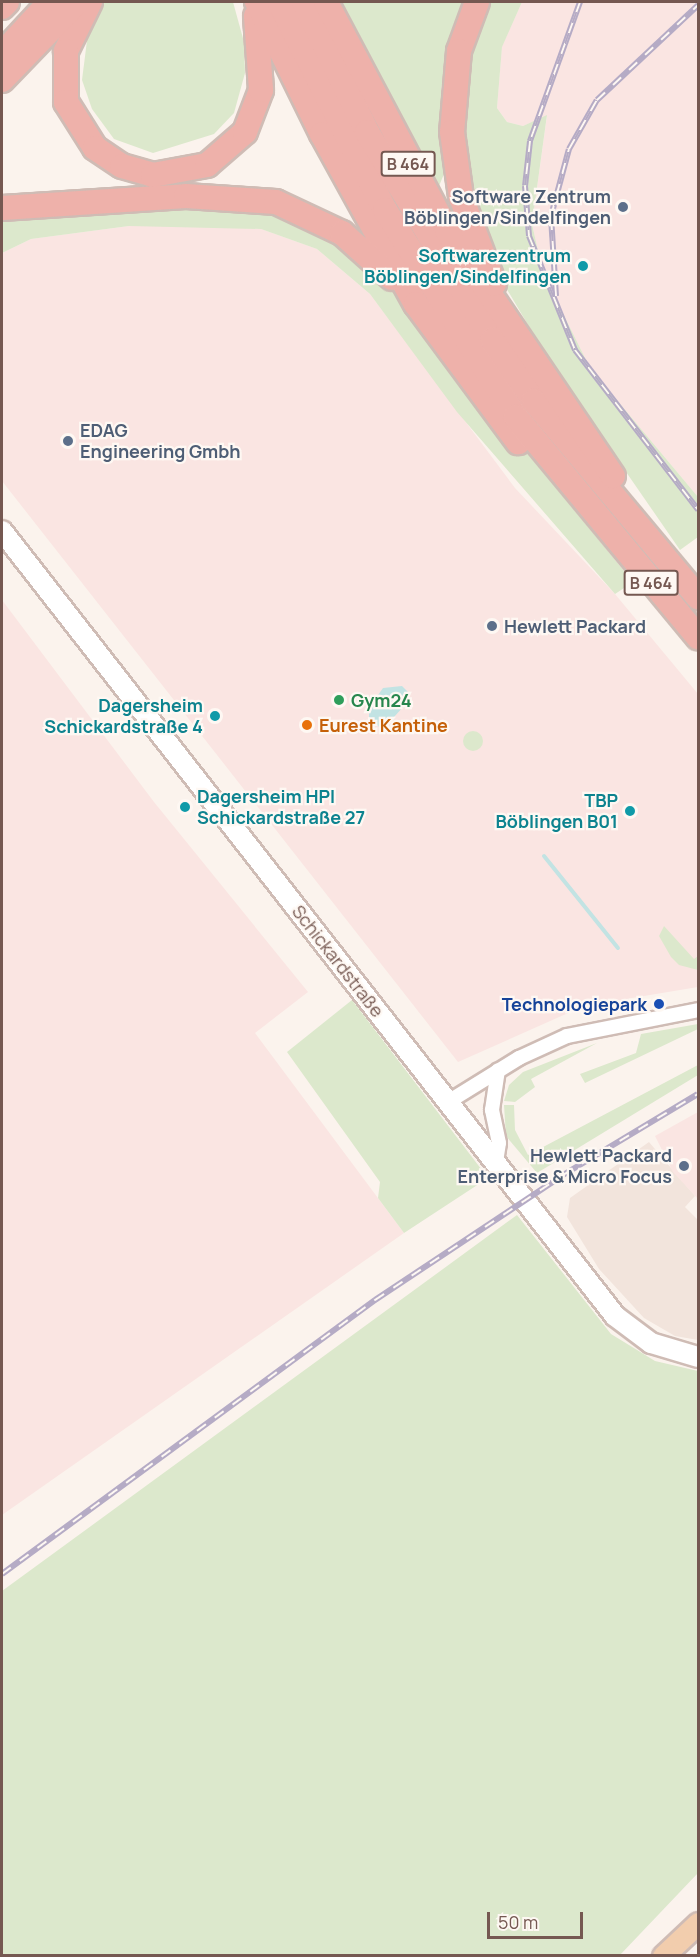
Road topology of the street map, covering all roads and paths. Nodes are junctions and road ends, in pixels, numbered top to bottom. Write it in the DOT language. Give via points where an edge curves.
graph roads {
  1 [pos="8,2"];
  2 [pos="50,2"];
  3 [pos="77,2"];
  4 [pos="90,2"];
  5 [pos="256,2"];
  6 [pos="279,2"];
  7 [pos="304,2"];
  8 [pos="326,2"];
  9 [pos="477,2"];
  10 [pos="2,8"];
  11 [pos="2,54"];
  12 [pos="2,80"];
  13 [pos="2,208"];
  14 [pos="416,304"];
  15 [pos="507,317"];
  16 [pos="638,528"];
  17 [pos="605,529"];
  18 [pos="2,531"];
  19 [pos="699,597"];
  20 [pos="699,637"];
  21 [pos="699,1010"];
  22 [pos="498,1070"];
  23 [pos="448,1102"];
  24 [pos="496,1162"];
  25 [pos="699,1357"];
  26 [pos="699,1923"];
  27 [pos="663,1956"];
  1 -- 10 [label="highway"];
  2 -- 11 [label="highway"];
  3 -- 12 [label="highway"];
  4 -- 5 [label="highway" via="66,51 66,102 95,148 122,166 153,175 207,165 236,143 249,125 262,68"];
  5 -- 14 [label="highway, B 464" via="322,134"];
  6 -- 17 [label="highway, B 464" via="340,128 434,290 516,417"];
  7 -- 16 [label="highway, B 464" via="368,132 452,277 534,401"];
  8 -- 15 [label="highway, B 464" via="425,194"];
  9 -- 15 [label="highway" via="454,79 454,153 461,197"];
  13 -- 14 [label="highway" via="186,196 276,202 342,233"];
  14 -- 17 [label="highway, B 464" via="495,414"];
  15 -- 16 [label="highway, B 464" via="633,502"];
  16 -- 19 [label="highway, B 464"];
  17 -- 20 [label="highway, B 464"];
  18 -- 23 [label="street, Schickardstraße"];
  21 -- 22 [label="street" via="567,1036"];
  22 -- 23 [label="street"];
  22 -- 24 [label="street" via="492,1110 499,1143"];
  23 -- 24 [label="street, Schickardstraße"];
  24 -- 25 [label="street, Schickardstraße" via="615,1316 651,1343"];
  26 -- 27 [label="main road"];
}
